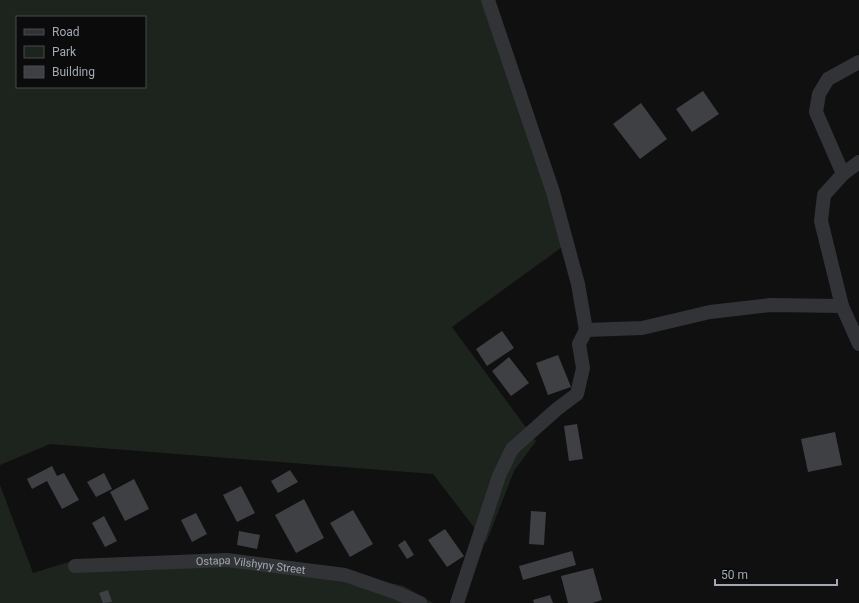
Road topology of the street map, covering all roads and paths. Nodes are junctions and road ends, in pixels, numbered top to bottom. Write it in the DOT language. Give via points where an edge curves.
graph roads {
  1 [pos="489,0"];
  2 [pos="859,62"];
  3 [pos="859,162"];
  4 [pos="843,174"];
  5 [pos="842,306"];
  6 [pos="586,330"];
  7 [pos="859,344"];
  8 [pos="75,566"];
  9 [pos="420,603"];
  10 [pos="457,603"];
  1 -- 6 [label="street" via="553,192 578,284"];
  2 -- 4 [label="street" via="828,79 819,94 816,112"];
  3 -- 4 [label="street"];
  4 -- 5 [label="street" via="824,195 821,222"];
  5 -- 6 [label="street" via="770,305 710,312 642,328"];
  5 -- 7 [label="street"];
  6 -- 10 [label="street" via="579,344 583,368 577,394 557,408 512,449 499,476"];
  8 -- 9 [label="street, Ostapa Vilshyny Street" via="227,560 345,575"];
}
